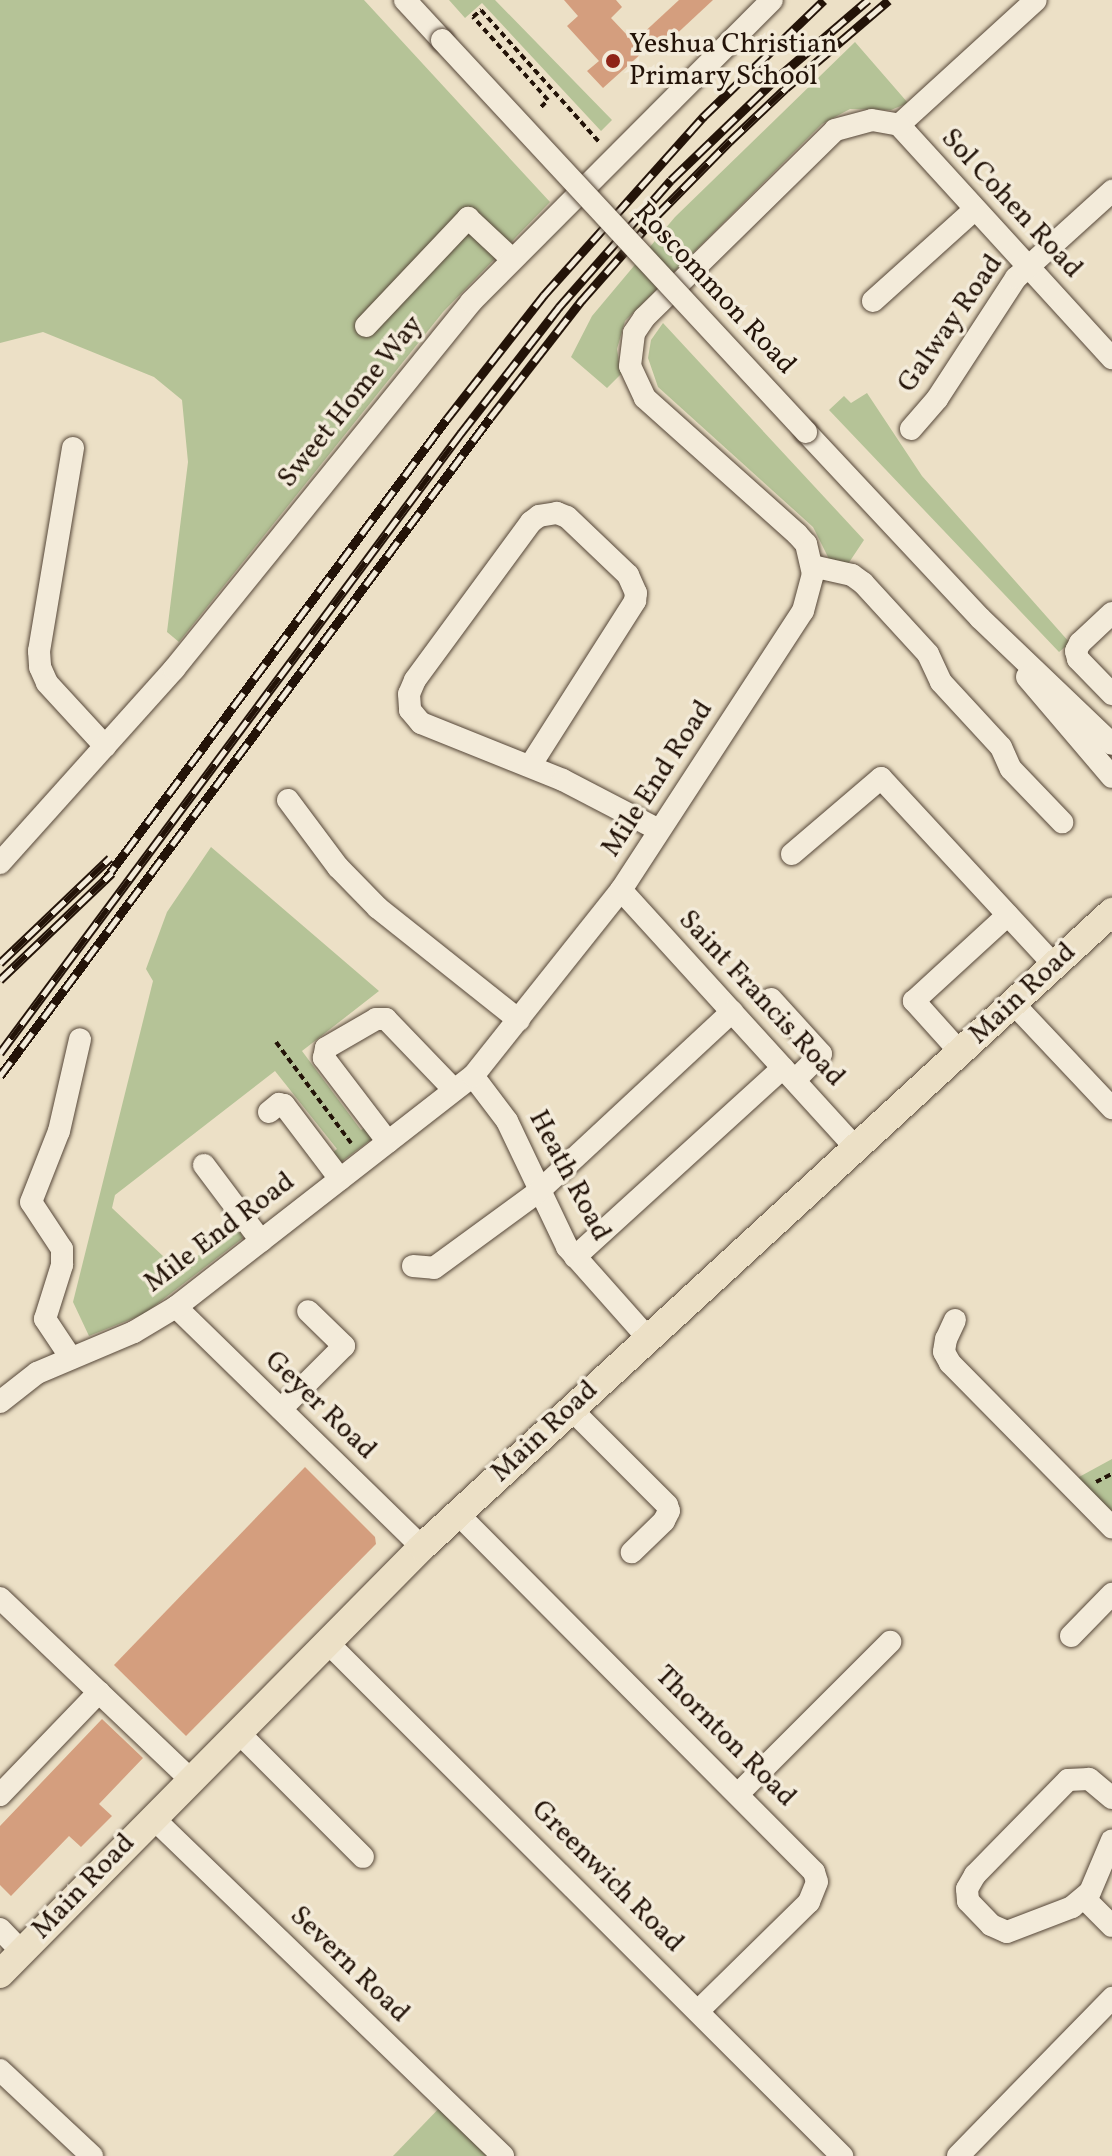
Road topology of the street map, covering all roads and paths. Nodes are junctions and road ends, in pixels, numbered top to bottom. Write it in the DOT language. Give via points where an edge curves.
graph roads {
  1 [pos="405,0"];
  2 [pos="772,0"];
  3 [pos="1024,4"];
  4 [pos="541,107"];
  5 [pos="899,125"];
  6 [pos="602,145"];
  7 [pos="1112,191"];
  8 [pos="975,209"];
  9 [pos="512,259"];
  10 [pos="1027,266"];
  11 [pos="873,301"];
  12 [pos="366,326"];
  13 [pos="1112,358"];
  14 [pos="911,429"];
  15 [pos="73,448"];
  16 [pos="812,566"];
  17 [pos="1112,613"];
  18 [pos="980,618"];
  19 [pos="1112,694"];
  20 [pos="1112,744"];
  21 [pos="105,746"];
  22 [pos="530,766"];
  23 [pos="1112,777"];
  24 [pos="288,800"];
  25 [pos="1062,822"];
  26 [pos="659,830"];
  27 [pos="792,854"];
  28 [pos="0,863"];
  29 [pos="621,890"];
  30 [pos="1112,912"];
  31 [pos="1008,915"];
  32 [pos="1054,965"];
  33 [pos="771,999"];
  34 [pos="1012,1002"];
  35 [pos="732,1012"];
  36 [pos="519,1020"];
  37 [pos="80,1039"];
  38 [pos="276,1042"];
  39 [pos="960,1052"];
  40 [pos="789,1074"];
  41 [pos="473,1076"];
  42 [pos="454,1090"];
  43 [pos="1112,1108"];
  44 [pos="269,1112"];
  45 [pos="388,1142"];
  46 [pos="856,1148"];
  47 [pos="364,1161"];
  48 [pos="204,1165"];
  49 [pos="340,1179"];
  50 [pos="538,1192"];
  51 [pos="261,1241"];
  52 [pos="575,1257"];
  53 [pos="413,1266"];
  54 [pos="176,1307"];
  55 [pos="308,1311"];
  56 [pos="955,1320"];
  57 [pos="647,1337"];
  58 [pos="71,1358"];
  59 [pos="0,1402"];
  60 [pos="570,1408"];
  61 [pos="281,1409"];
  62 [pos="457,1513"];
  63 [pos="1112,1527"];
  64 [pos="422,1547"];
  65 [pos="632,1552"];
  66 [pos="1112,1594"];
  67 [pos="0,1598"];
  68 [pos="1071,1636"];
  69 [pos="327,1642"];
  70 [pos="890,1642"];
  71 [pos="99,1692"];
  72 [pos="237,1731"];
  73 [pos="190,1779"];
  74 [pos="739,1793"];
  75 [pos="0,1795"];
  76 [pos="1112,1798"];
  77 [pos="152,1817"];
  78 [pos="1112,1840"];
  79 [pos="363,1857"];
  80 [pos="1085,1899"];
  81 [pos="1112,1926"];
  82 [pos="0,1929"];
  83 [pos="22,1952"];
  84 [pos="0,1974"];
  85 [pos="1112,1998"];
  86 [pos="698,2011"];
  87 [pos="0,2070"];
  88 [pos="92,2156"];
  89 [pos="503,2156"];
  90 [pos="842,2156"];
  91 [pos="958,2156"];
  1 -- 18 [label="street, Roscommon Road, bridge"];
  2 -- 9 [label="street, Sweet Home Way"];
  3 -- 5 [label="street"];
  4 -- 6 [label="path" via="548,100 473,17 481,10"];
  5 -- 8 [label="street, Sol Cohen Road"];
  5 -- 16 [label="street" via="872,120 835,130 644,318 629,349 630,366 645,398 797,534"];
  7 -- 10 [label="street, Galway Road"];
  8 -- 10 [label="street, Sol Cohen Road"];
  8 -- 11 [label="street"];
  9 -- 12 [label="street" via="468,218"];
  9 -- 21 [label="street, Sweet Home Way" via="414,369 174,669"];
  10 -- 13 [label="street, Sol Cohen Road"];
  10 -- 14 [label="street, Galway Road"];
  15 -- 21 [label="street" via="40,667 47,683"];
  16 -- 25 [label="street" via="852,575 863,583 928,654 941,682 1001,747 1011,769"];
  16 -- 26 [label="street, Mile End Road" via="812,588 803,611"];
  17 -- 19 [label="street" via="1076,651"];
  18 -- 20 [label="street, Roscommon Road"];
  18 -- 23 [label="street, Roscommon Road"];
  21 -- 28 [label="street, Sweet Home Way"];
  22 -- 22 [label="street" via="421,723 410,710 409,694 531,522 557,513 628,575 636,593"];
  22 -- 26 [label="street"];
  24 -- 36 [label="street" via="338,867 378,908"];
  26 -- 29 [label="street, Mile End Road"];
  27 -- 31 [label="street" via="881,778"];
  29 -- 35 [label="street, Saint Francis Road"];
  29 -- 36 [label="street, Mile End Road"];
  30 -- 32 [label="main road, Main Road"];
  31 -- 32 [label="street"];
  31 -- 39 [label="street" via="914,1001"];
  32 -- 34 [label="main road, Main Road"];
  33 -- 40 [label="street" via="821,1054"];
  34 -- 39 [label="main road, Main Road"];
  34 -- 43 [label="street"];
  35 -- 40 [label="street, Saint Francis Road"];
  35 -- 50 [label="street"];
  36 -- 41 [label="street, Mile End Road"];
  37 -- 58 [label="street" via="59,1131 31,1202 62,1249 45,1319"];
  38 -- 47 [label="path"];
  39 -- 46 [label="main road, Main Road"];
  40 -- 46 [label="street, Saint Francis Road"];
  40 -- 52 [label="street"];
  41 -- 42 [label="street, Mile End Road"];
  41 -- 50 [label="street, Heath Road" via="499,1108"];
  42 -- 45 [label="street, Mile End Road"];
  42 -- 45 [label="street" via="386,1019 376,1019 326,1048 324,1058"];
  44 -- 49 [label="street" via="284,1105"];
  45 -- 47 [label="street, Mile End Road"];
  46 -- 57 [label="main road, Main Road"];
  47 -- 49 [label="street, Mile End Road"];
  48 -- 51 [label="street"];
  49 -- 51 [label="street, Mile End Road"];
  50 -- 52 [label="street, Heath Road"];
  50 -- 53 [label="street" via="434,1268"];
  51 -- 54 [label="street, Mile End Road"];
  52 -- 57 [label="street, Heath Road"];
  54 -- 58 [label="street, Mile End Road" via="134,1332"];
  54 -- 61 [label="street, Geyer Road"];
  55 -- 61 [label="street" via="344,1346"];
  56 -- 63 [label="street" via="944,1352 950,1363"];
  57 -- 60 [label="main road, Main Road"];
  58 -- 59 [label="street, Mile End Road" via="37,1373"];
  60 -- 62 [label="main road, Main Road"];
  60 -- 65 [label="street" via="667,1505 664,1521"];
  61 -- 64 [label="street, Geyer Road"];
  62 -- 64 [label="main road, Main Road"];
  62 -- 74 [label="street, Thornton Road"];
  64 -- 69 [label="main road, Main Road"];
  66 -- 68 [label="street"];
  67 -- 71 [label="street"];
  69 -- 72 [label="main road, Main Road"];
  69 -- 86 [label="street, Greenwich Road"];
  70 -- 74 [label="street"];
  71 -- 73 [label="street"];
  71 -- 75 [label="street"];
  72 -- 73 [label="main road, Main Road"];
  72 -- 79 [label="street"];
  73 -- 77 [label="main road, Main Road"];
  74 -- 86 [label="street, Thornton Road" via="806,1861 817,1882 809,1902"];
  76 -- 80 [label="street" via="1089,1779 1068,1780 975,1875 967,1895 991,1925 1007,1932"];
  77 -- 83 [label="main road, Main Road"];
  77 -- 89 [label="street, Severn Road"];
  78 -- 80 [label="street"];
  80 -- 81 [label="street"];
  82 -- 83 [label="street"];
  83 -- 84 [label="main road, Main Road"];
  85 -- 91 [label="street"];
  86 -- 90 [label="street, Greenwich Road"];
  87 -- 88 [label="street"];
}
